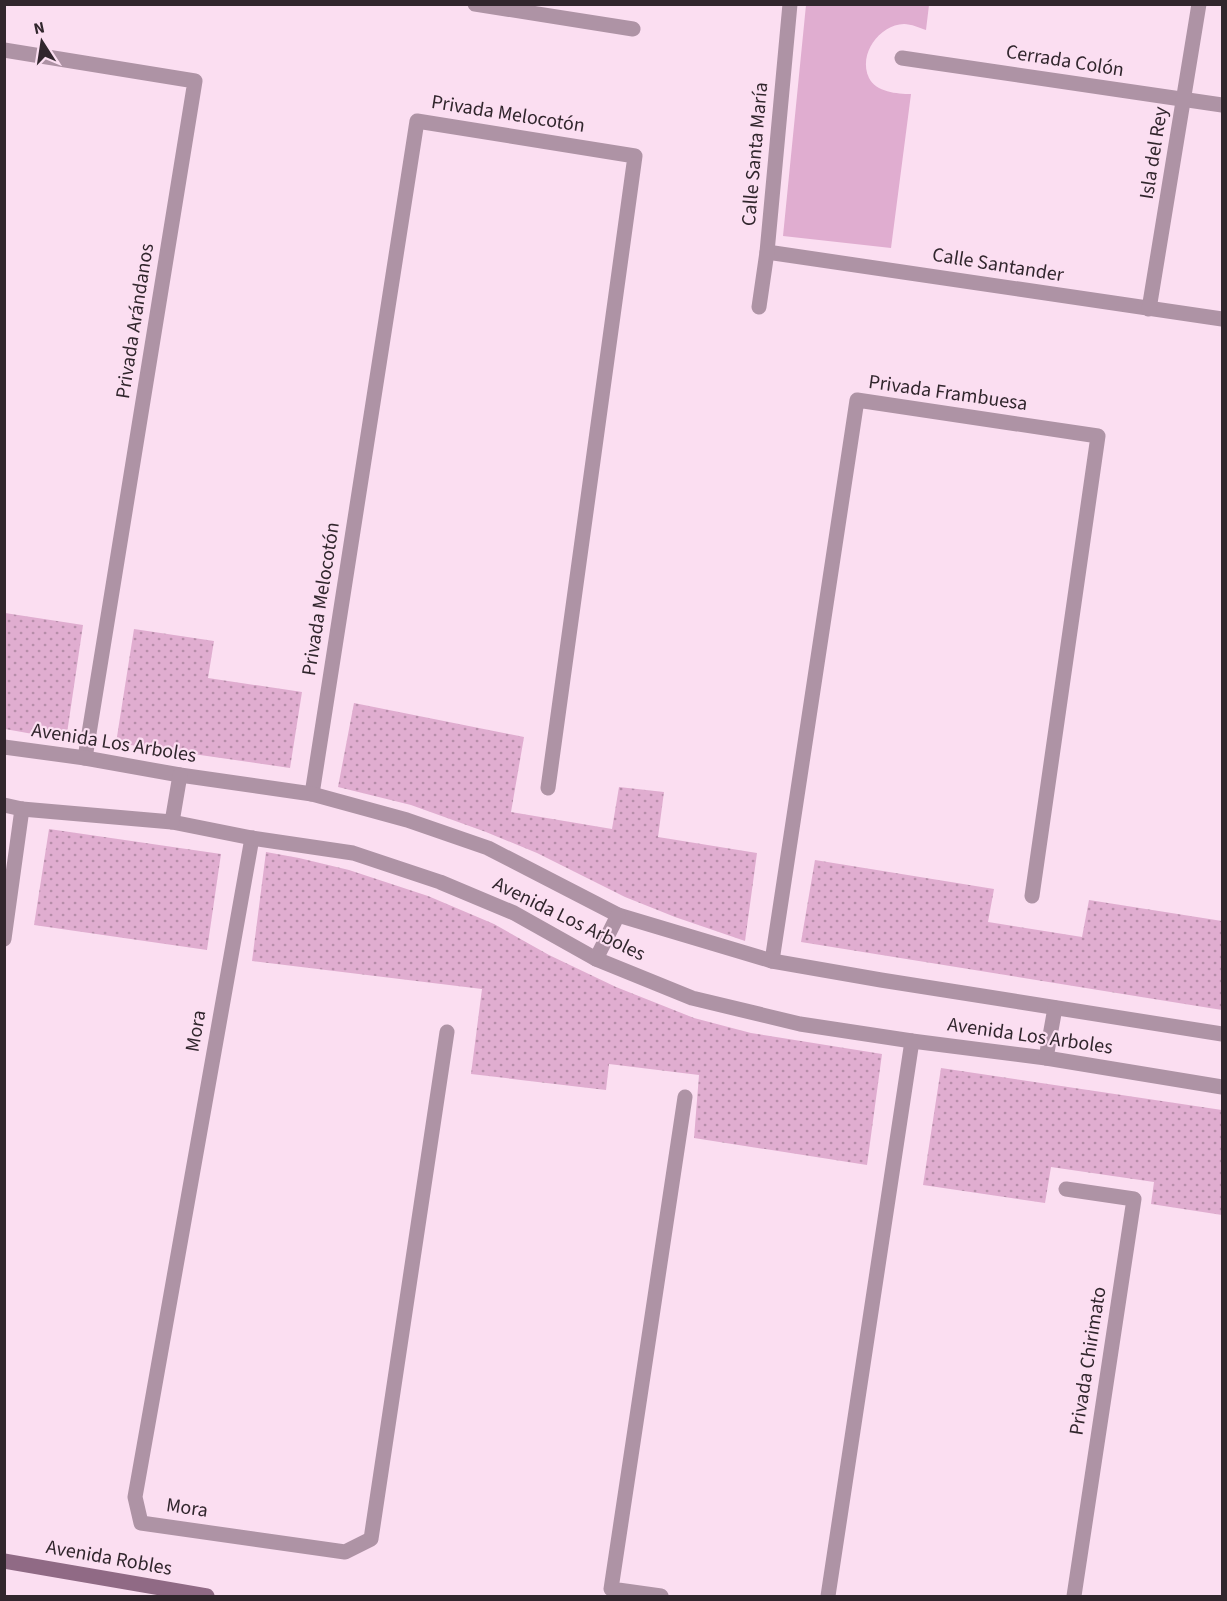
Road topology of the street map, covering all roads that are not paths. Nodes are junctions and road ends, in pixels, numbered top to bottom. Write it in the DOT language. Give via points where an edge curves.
graph roads {
  1 [pos="475,4"];
  2 [pos="790,4"];
  3 [pos="1199,4"];
  4 [pos="572,12"];
  5 [pos="633,29"];
  6 [pos="4,50"];
  7 [pos="902,58"];
  8 [pos="1184,100"];
  9 [pos="1222,105"];
  10 [pos="767,252"];
  11 [pos="759,307"];
  12 [pos="1149,309"];
  13 [pos="1222,319"];
  14 [pos="4,747"];
  15 [pos="85,758"];
  16 [pos="180,775"];
  17 [pos="548,788"];
  18 [pos="312,794"];
  19 [pos="4,805"];
  20 [pos="22,809"];
  21 [pos="172,822"];
  22 [pos="252,838"];
  23 [pos="1032,896"];
  24 [pos="618,915"];
  25 [pos="4,939"];
  26 [pos="596,959"];
  27 [pos="772,961"];
  28 [pos="1055,1008"];
  29 [pos="447,1032"];
  30 [pos="1222,1034"];
  31 [pos="912,1041"];
  32 [pos="1046,1058"];
  33 [pos="1222,1087"];
  34 [pos="685,1097"];
  35 [pos="1066,1189"];
  36 [pos="4,1561"];
  37 [pos="207,1596"];
  38 [pos="662,1596"];
  39 [pos="828,1596"];
  40 [pos="1074,1596"];
  1 -- 4 [label="street"];
  2 -- 10 [label="street, Calle Santa María"];
  3 -- 8 [label="street, Isla del Rey"];
  4 -- 5 [label="street"];
  6 -- 15 [label="street, Privada Arándanos" via="195,81"];
  7 -- 8 [label="street, Cerrada Colón"];
  8 -- 9 [label="street, Cerrada Colón"];
  8 -- 12 [label="street, Isla del Rey"];
  10 -- 11 [label="street, Calle Santa María"];
  10 -- 12 [label="street, Calle Santander"];
  12 -- 13 [label="street, Calle Santander"];
  14 -- 15 [label="street, Avenida Los Arboles"];
  15 -- 16 [label="street, Avenida Los Arboles"];
  16 -- 18 [label="street, Avenida Los Arboles"];
  16 -- 21 [label="street"];
  17 -- 18 [label="street, Privada Melocotón" via="635,156 417,121"];
  18 -- 24 [label="street, Avenida Los Arboles" via="407,820 488,848"];
  19 -- 20 [label="street, Avenida Los Arboles"];
  20 -- 21 [label="street, Avenida Los Arboles"];
  20 -- 25 [label="street"];
  21 -- 22 [label="street, Avenida Los Arboles"];
  22 -- 26 [label="street, Avenida Los Arboles" via="353,853 440,882 514,913"];
  22 -- 29 [label="street, Mora" via="135,1497 141,1523 345,1552 371,1539"];
  23 -- 27 [label="street, Privada Frambuesa" via="1098,436 857,400"];
  24 -- 26 [label="street"];
  24 -- 27 [label="street, Avenida Los Arboles"];
  26 -- 31 [label="street, Avenida Los Arboles" via="692,998 800,1024"];
  27 -- 28 [label="street, Avenida Los Arboles"];
  28 -- 30 [label="street, Avenida Los Arboles"];
  28 -- 32 [label="street"];
  31 -- 32 [label="street, Avenida Los Arboles"];
  31 -- 39 [label="street"];
  32 -- 33 [label="street, Avenida Los Arboles"];
  34 -- 38 [label="street" via="610,1589"];
  35 -- 40 [label="street, Privada Chirimato" via="1134,1199"];
  36 -- 37 [label="main road, Avenida Robles"];
}
